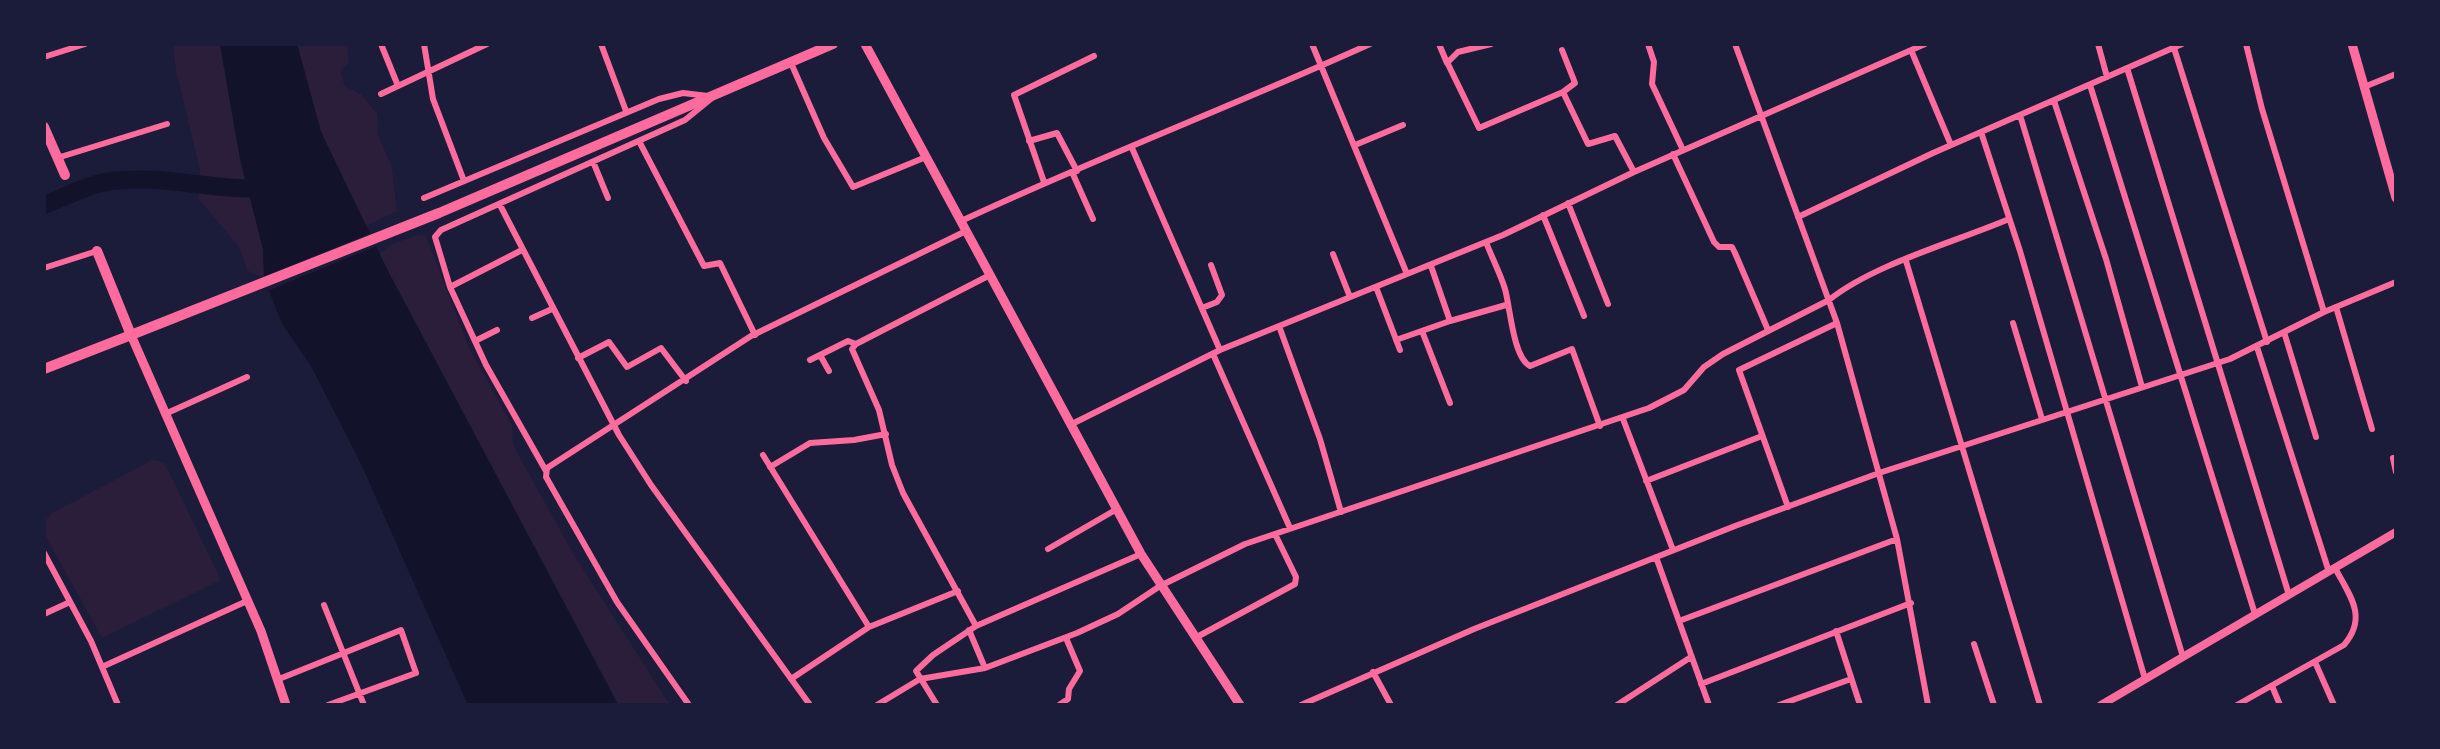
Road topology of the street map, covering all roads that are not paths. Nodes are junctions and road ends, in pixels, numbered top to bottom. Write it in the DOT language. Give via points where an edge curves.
graph roads {
  1 [pos="85,44"];
  2 [pos="381,44"];
  3 [pos="425,44"];
  4 [pos="487,44"];
  5 [pos="601,44"];
  6 [pos="833,44"];
  7 [pos="865,44"];
  8 [pos="1312,44"];
  9 [pos="1370,44"];
  10 [pos="1439,44"];
  11 [pos="1491,44"];
  12 [pos="1648,44"];
  13 [pos="1735,44"];
  14 [pos="1925,44"];
  15 [pos="2098,44"];
  16 [pos="2182,44"];
  17 [pos="2246,44"];
  18 [pos="2352,44"];
  19 [pos="2174,48"];
  20 [pos="1562,50"];
  21 [pos="1911,50"];
  22 [pos="1094,56"];
  23 [pos="44,57"];
  24 [pos="1447,62"];
  25 [pos="791,64"];
  26 [pos="1322,66"];
  27 [pos="2127,68"];
  28 [pos="428,70"];
  29 [pos="2396,74"];
  30 [pos="2106,77"];
  31 [pos="2090,85"];
  32 [pos="398,86"];
  33 [pos="2364,87"];
  34 [pos="1563,92"];
  35 [pos="381,94"];
  36 [pos="713,96"];
  37 [pos="2054,101"];
  38 [pos="626,111"];
  39 [pos="2020,115"];
  40 [pos="1760,117"];
  41 [pos="167,124"];
  42 [pos="1403,125"];
  43 [pos="44,127"];
  44 [pos="1981,132"];
  45 [pos="1029,141"];
  46 [pos="640,143"];
  47 [pos="1355,145"];
  48 [pos="1951,145"];
  49 [pos="1132,148"];
  50 [pos="1683,150"];
  51 [pos="1673,154"];
  52 [pos="926,157"];
  53 [pos="57,158"];
  54 [pos="594,164"];
  55 [pos="1075,172"];
  56 [pos="1634,172"];
  57 [pos="65,175"];
  58 [pos="464,181"];
  59 [pos="1044,182"];
  60 [pos="424,198"];
  61 [pos="608,198"];
  62 [pos="2396,198"];
  63 [pos="1568,203"];
  64 [pos="500,205"];
  65 [pos="1543,215"];
  66 [pos="1798,217"];
  67 [pos="1093,219"];
  68 [pos="2009,219"];
  69 [pos="961,220"];
  70 [pos="966,230"];
  71 [pos="1486,242"];
  72 [pos="522,250"];
  73 [pos="97,251"];
  74 [pos="1333,254"];
  75 [pos="1906,261"];
  76 [pos="1211,265"];
  77 [pos="1431,266"];
  78 [pos="44,268"];
  79 [pos="1407,274"];
  80 [pos="990,275"];
  81 [pos="2396,282"];
  82 [pos="450,287"];
  83 [pos="1376,287"];
  84 [pos="1350,297"];
  85 [pos="1829,300"];
  86 [pos="1608,304"];
  87 [pos="1506,305"];
  88 [pos="2336,307"];
  89 [pos="1202,308"];
  90 [pos="552,309"];
  91 [pos="2324,312"];
  92 [pos="1584,316"];
  93 [pos="532,318"];
  94 [pos="1450,321"];
  95 [pos="1837,323"];
  96 [pos="2013,324"];
  97 [pos="1279,326"];
  98 [pos="496,330"];
  99 [pos="1768,330"];
  100 [pos="1422,331"];
  101 [pos="2284,332"];
  102 [pos="131,335"];
  103 [pos="755,335"];
  104 [pos="1396,340"];
  105 [pos="475,341"];
  106 [pos="2267,342"];
  107 [pos="856,344"];
  108 [pos="2257,347"];
  109 [pos="1220,350"];
  110 [pos="1400,350"];
  111 [pos="1213,354"];
  112 [pos="820,355"];
  113 [pos="578,358"];
  114 [pos="810,360"];
  115 [pos="2217,363"];
  116 [pos="44,369"];
  117 [pos="829,371"];
  118 [pos="2181,376"];
  119 [pos="247,377"];
  120 [pos="686,381"];
  121 [pos="2142,387"];
  122 [pos="2107,399"];
  123 [pos="1450,403"];
  124 [pos="2066,412"];
  125 [pos="165,414"];
  126 [pos="1623,419"];
  127 [pos="2042,419"];
  128 [pos="1072,424"];
  129 [pos="1601,426"];
  130 [pos="614,427"];
  131 [pos="2372,429"];
  132 [pos="886,434"];
  133 [pos="1762,436"];
  134 [pos="2316,436"];
  135 [pos="1962,445"];
  136 [pos="763,455"];
  137 [pos="2393,458"];
  138 [pos="770,467"];
  139 [pos="546,471"];
  140 [pos="2396,472"];
  141 [pos="1879,473"];
  142 [pos="1646,481"];
  143 [pos="1788,507"];
  144 [pos="1117,509"];
  145 [pos="1341,512"];
  146 [pos="1290,528"];
  147 [pos="2396,532"];
  148 [pos="1275,534"];
  149 [pos="1898,539"];
  150 [pos="1048,549"];
  151 [pos="1673,550"];
  152 [pos="44,553"];
  153 [pos="1141,554"];
  154 [pos="1656,557"];
  155 [pos="2332,570"];
  156 [pos="1160,586"];
  157 [pos="958,591"];
  158 [pos="2289,595"];
  159 [pos="247,601"];
  160 [pos="70,602"];
  161 [pos="1911,603"];
  162 [pos="324,605"];
  163 [pos="44,614"];
  164 [pos="2255,614"];
  165 [pos="1679,621"];
  166 [pos="869,627"];
  167 [pos="973,628"];
  168 [pos="1836,631"];
  169 [pos="1066,638"];
  170 [pos="1195,638"];
  171 [pos="1974,644"];
  172 [pos="344,653"];
  173 [pos="1691,657"];
  174 [pos="2183,657"];
  175 [pos="2315,662"];
  176 [pos="104,666"];
  177 [pos="985,668"];
  178 [pos="1373,672"];
  179 [pos="279,679"];
  180 [pos="791,679"];
  181 [pos="920,679"];
  182 [pos="1851,679"];
  183 [pos="2145,680"];
  184 [pos="1701,684"];
  185 [pos="2272,686"];
  186 [pos="360,694"];
  187 [pos="1629,702"];
  188 [pos="118,705"];
  189 [pos="286,705"];
  190 [pos="328,705"];
  191 [pos="364,705"];
  192 [pos="690,705"];
  193 [pos="810,705"];
  194 [pos="877,705"];
  195 [pos="937,705"];
  196 [pos="1059,705"];
  197 [pos="1240,705"];
  198 [pos="1301,705"];
  199 [pos="1391,705"];
  200 [pos="1617,705"];
  201 [pos="1709,705"];
  202 [pos="1779,705"];
  203 [pos="1860,705"];
  204 [pos="1928,705"];
  205 [pos="1994,705"];
  206 [pos="2040,705"];
  207 [pos="2101,705"];
  208 [pos="2237,705"];
  209 [pos="2280,705"];
  210 [pos="2334,705"];
  1 -- 23 [label="street"];
  2 -- 32 [label="street"];
  3 -- 28 [label="street"];
  4 -- 28 [label="street"];
  5 -- 38 [label="street"];
  6 -- 25 [label="main road"];
  7 -- 52 [label="main road"];
  8 -- 26 [label="street"];
  9 -- 26 [label="street"];
  10 -- 24 [label="street"];
  11 -- 24 [label="street" via="1458,52"];
  12 -- 50 [label="street" via="1654,62 1652,84"];
  13 -- 40 [label="street"];
  14 -- 21 [label="street"];
  15 -- 30 [label="street"];
  16 -- 19 [label="street"];
  17 -- 91 [label="street"];
  18 -- 33 [label="main road"];
  19 -- 27 [label="street"];
  19 -- 106 [label="street"];
  20 -- 34 [label="street" via="1575,83"];
  21 -- 40 [label="street"];
  21 -- 48 [label="street"];
  22 -- 45 [label="street" via="1015,93"];
  24 -- 34 [label="street" via="1479,128"];
  25 -- 36 [label="main road"];
  25 -- 52 [label="street" via="824,138 853,187"];
  26 -- 47 [label="street"];
  26 -- 49 [label="street"];
  27 -- 30 [label="street"];
  27 -- 115 [label="street"];
  28 -- 32 [label="street"];
  28 -- 58 [label="street" via="433,99"];
  29 -- 33 [label="street"];
  30 -- 31 [label="street"];
  31 -- 37 [label="street"];
  31 -- 118 [label="street"];
  32 -- 35 [label="street"];
  33 -- 62 [label="main road"];
  34 -- 56 [label="street" via="1588,144 1615,136"];
  36 -- 38 [label="street" via="674,94"];
  36 -- 46 [label="street" via="701,110"];
  36 -- 102 [label="main road" via="439,213"];
  37 -- 39 [label="street"];
  37 -- 121 [label="street"];
  38 -- 58 [label="street"];
  39 -- 44 [label="street"];
  39 -- 122 [label="street"];
  40 -- 50 [label="street"];
  40 -- 66 [label="street"];
  41 -- 53 [label="street"];
  42 -- 47 [label="street"];
  43 -- 53 [label="main road"];
  44 -- 48 [label="street"];
  44 -- 68 [label="street"];
  45 -- 55 [label="street" via="1057,133"];
  45 -- 59 [label="street"];
  46 -- 54 [label="street"];
  46 -- 103 [label="street" via="704,266 720,263"];
  47 -- 79 [label="street"];
  48 -- 66 [label="street"];
  49 -- 55 [label="street"];
  49 -- 89 [label="street"];
  50 -- 51 [label="street"];
  51 -- 56 [label="street"];
  51 -- 99 [label="street" via="1714,242 1732,247"];
  52 -- 69 [label="main road"];
  53 -- 57 [label="main road"];
  54 -- 61 [label="street"];
  54 -- 64 [label="street"];
  55 -- 59 [label="street"];
  55 -- 67 [label="street"];
  56 -- 63 [label="street"];
  58 -- 60 [label="street"];
  59 -- 69 [label="street"];
  63 -- 65 [label="street"];
  63 -- 86 [label="street"];
  64 -- 72 [label="street"];
  64 -- 82 [label="street" via="436,234"];
  65 -- 71 [label="street"];
  65 -- 92 [label="street"];
  66 -- 85 [label="street"];
  68 -- 75 [label="street"];
  68 -- 124 [label="street"];
  69 -- 70 [label="main road"];
  70 -- 80 [label="main road"];
  70 -- 103 [label="street"];
  71 -- 77 [label="street"];
  71 -- 87 [label="street" via="1506,291"];
  72 -- 82 [label="street"];
  72 -- 90 [label="street"];
  73 -- 78 [label="street"];
  73 -- 102 [label="main road"];
  74 -- 84 [label="street"];
  75 -- 85 [label="street"];
  75 -- 135 [label="street"];
  76 -- 89 [label="street" via="1222,295"];
  77 -- 79 [label="street"];
  77 -- 94 [label="street"];
  79 -- 83 [label="street"];
  80 -- 107 [label="street"];
  80 -- 128 [label="main road"];
  81 -- 88 [label="street"];
  82 -- 105 [label="street"];
  83 -- 84 [label="street"];
  83 -- 104 [label="street"];
  84 -- 97 [label="street"];
  85 -- 95 [label="street"];
  85 -- 99 [label="street"];
  87 -- 94 [label="street"];
  87 -- 129 [label="street" via="1528,366 1572,349"];
  88 -- 91 [label="street"];
  88 -- 131 [label="street"];
  89 -- 109 [label="street"];
  90 -- 93 [label="street"];
  90 -- 113 [label="street"];
  91 -- 101 [label="street"];
  94 -- 100 [label="street"];
  95 -- 133 [label="street" via="1739,370"];
  95 -- 141 [label="street"];
  96 -- 127 [label="street"];
  97 -- 109 [label="street"];
  97 -- 145 [label="street"];
  98 -- 105 [label="street"];
  99 -- 126 [label="street" via="1713,361 1679,394"];
  100 -- 104 [label="street"];
  100 -- 123 [label="street"];
  101 -- 106 [label="street"];
  101 -- 134 [label="street"];
  102 -- 116 [label="main road"];
  102 -- 125 [label="main road"];
  103 -- 120 [label="street"];
  104 -- 110 [label="street"];
  105 -- 139 [label="street"];
  106 -- 108 [label="street"];
  107 -- 112 [label="street" via="848,341"];
  107 -- 132 [label="street" via="852,349"];
  108 -- 115 [label="street"];
  108 -- 155 [label="street"];
  109 -- 111 [label="street"];
  111 -- 128 [label="street"];
  111 -- 146 [label="street"];
  112 -- 114 [label="street"];
  112 -- 117 [label="street"];
  113 -- 120 [label="street" via="609,342 627,367 661,348"];
  113 -- 130 [label="street"];
  115 -- 118 [label="street"];
  115 -- 158 [label="street"];
  118 -- 121 [label="street"];
  118 -- 164 [label="street"];
  119 -- 125 [label="street"];
  120 -- 130 [label="street"];
  121 -- 122 [label="street"];
  122 -- 124 [label="street"];
  122 -- 174 [label="street"];
  124 -- 127 [label="street"];
  124 -- 183 [label="street"];
  125 -- 159 [label="main road"];
  126 -- 129 [label="street"];
  126 -- 142 [label="street"];
  127 -- 135 [label="street"];
  128 -- 144 [label="main road"];
  129 -- 145 [label="street"];
  130 -- 139 [label="street"];
  130 -- 180 [label="street"];
  132 -- 138 [label="street" via="810,443"];
  132 -- 157 [label="street" via="902,493"];
  133 -- 142 [label="street"];
  133 -- 143 [label="street"];
  135 -- 141 [label="street"];
  135 -- 206 [label="street"];
  136 -- 138 [label="street"];
  137 -- 140 [label="street"];
  138 -- 166 [label="street"];
  139 -- 192 [label="street" via="617,602"];
  141 -- 143 [label="street"];
  141 -- 149 [label="street"];
  142 -- 151 [label="street"];
  143 -- 151 [label="street"];
  144 -- 150 [label="street"];
  144 -- 153 [label="main road"];
  145 -- 146 [label="street"];
  146 -- 148 [label="street"];
  147 -- 155 [label="street"];
  148 -- 156 [label="street" via="1220,555"];
  148 -- 170 [label="street" via="1296,577 1295,584"];
  149 -- 161 [label="street"];
  149 -- 165 [label="street"];
  151 -- 154 [label="street"];
  152 -- 160 [label="street"];
  153 -- 156 [label="main road"];
  153 -- 167 [label="street"];
  154 -- 165 [label="street"];
  154 -- 178 [label="street"];
  155 -- 158 [label="street"];
  155 -- 175 [label="street" via="2354,605 2357,628 2344,645"];
  156 -- 169 [label="street" via="1118,614"];
  156 -- 170 [label="main road"];
  157 -- 166 [label="street"];
  157 -- 167 [label="street"];
  158 -- 164 [label="street"];
  159 -- 176 [label="street"];
  159 -- 179 [label="main road"];
  160 -- 163 [label="street"];
  160 -- 176 [label="street"];
  161 -- 168 [label="street"];
  161 -- 204 [label="street"];
  162 -- 172 [label="street"];
  164 -- 174 [label="street"];
  165 -- 173 [label="street"];
  166 -- 180 [label="street"];
  167 -- 177 [label="street"];
  167 -- 181 [label="street" via="920,667 916,671"];
  168 -- 182 [label="street"];
  168 -- 184 [label="street"];
  169 -- 177 [label="street"];
  169 -- 196 [label="street" via="1080,671 1068,690 1068,699"];
  170 -- 197 [label="main road"];
  171 -- 205 [label="street"];
  172 -- 179 [label="street"];
  172 -- 186 [label="street"];
  172 -- 186 [label="street" via="401,630 416,673"];
  173 -- 184 [label="street"];
  173 -- 187 [label="street"];
  174 -- 183 [label="street"];
  175 -- 185 [label="street"];
  175 -- 210 [label="street"];
  176 -- 188 [label="street"];
  177 -- 181 [label="street"];
  178 -- 198 [label="street"];
  178 -- 199 [label="street"];
  179 -- 189 [label="main road"];
  180 -- 193 [label="street"];
  181 -- 194 [label="street"];
  181 -- 195 [label="street"];
  182 -- 202 [label="street"];
  182 -- 203 [label="street"];
  183 -- 207 [label="street"];
  184 -- 201 [label="street"];
  185 -- 208 [label="street"];
  185 -- 209 [label="street"];
  186 -- 190 [label="street"];
  186 -- 191 [label="street"];
  187 -- 200 [label="street"];
}
